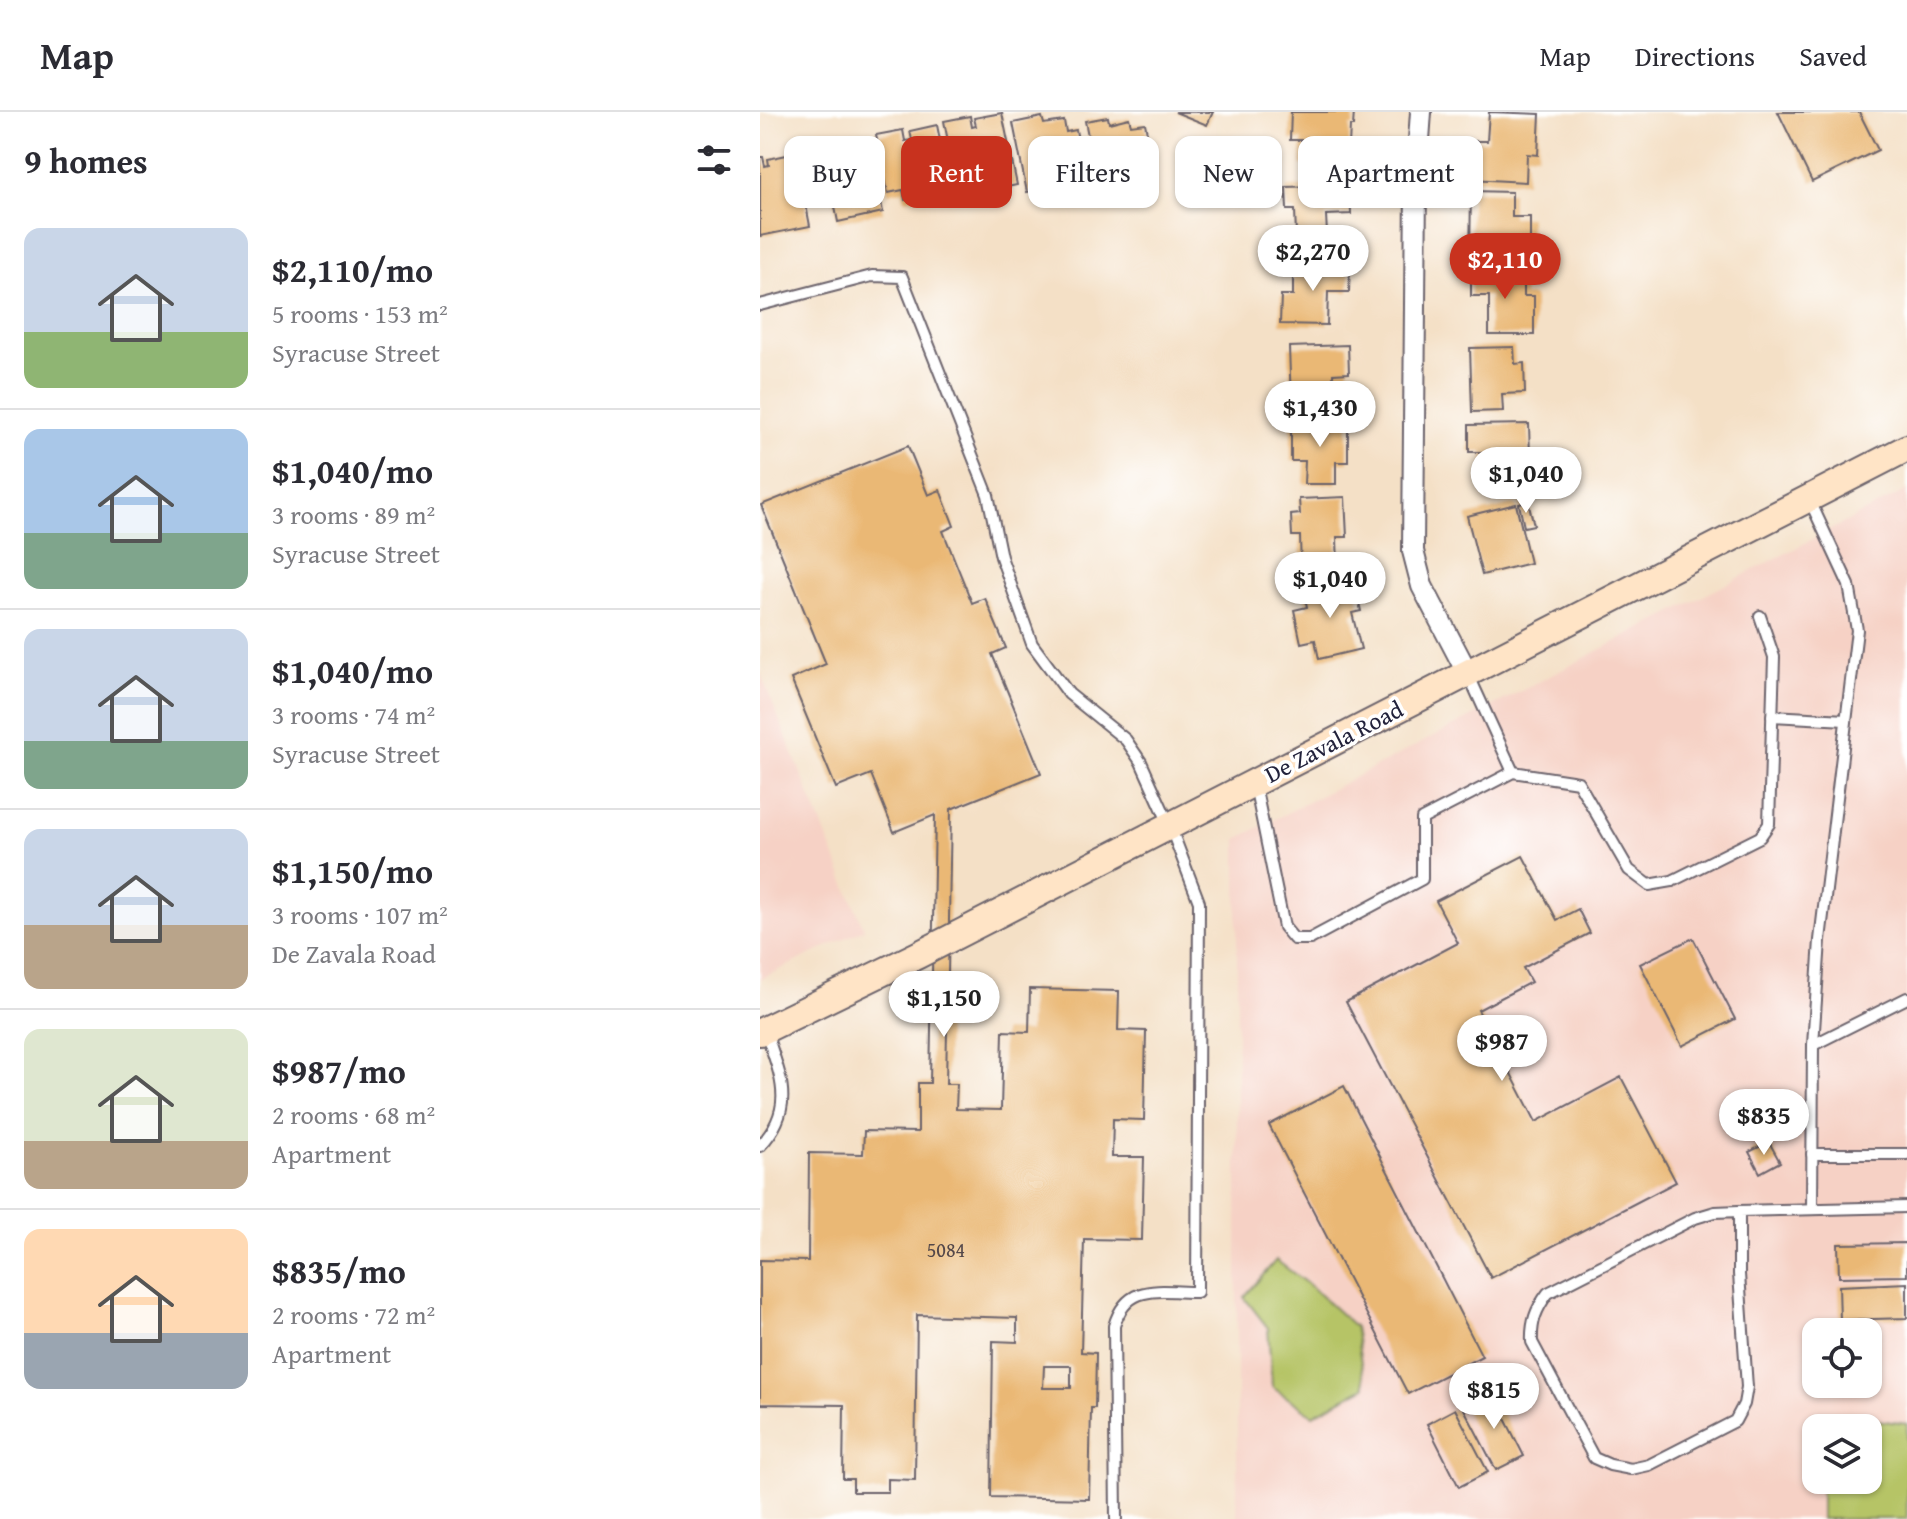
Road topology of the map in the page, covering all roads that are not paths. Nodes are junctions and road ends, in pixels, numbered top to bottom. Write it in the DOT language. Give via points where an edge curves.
graph roads {
  1 [pos="1421,112"];
  2 [pos="760,305"];
  3 [pos="1907,448"];
  4 [pos="1809,499"];
  5 [pos="1760,616"];
  6 [pos="1468,674"];
  7 [pos="1772,716"];
  8 [pos="1846,720"];
  9 [pos="1513,772"];
  10 [pos="1254,783"];
  11 [pos="1170,826"];
  12 [pos="1907,998"];
  13 [pos="763,1031"];
  14 [pos="1813,1045"];
  15 [pos="760,1146"];
  16 [pos="1812,1154"];
  17 [pos="1907,1154"];
  18 [pos="1907,1207"];
  19 [pos="1812,1209"];
  20 [pos="1739,1211"];
  21 [pos="1116,1519"];
  1 -- 6 [label="street" via="1413,551 1422,586"];
  2 -- 11 [label="lane" via="872,276 902,277 988,495 1001,557 1032,644 1069,694 1126,740"];
  3 -- 4 [label="main road, De Zavala Road"];
  4 -- 6 [label="main road, De Zavala Road"];
  4 -- 8 [label="lane" via="1849,585 1857,630"];
  5 -- 7 [label="lane" via="1774,657"];
  6 -- 9 [label="lane"];
  6 -- 10 [label="main road, De Zavala Road"];
  7 -- 8 [label="lane"];
  7 -- 9 [label="lane" via="1769,824 1760,837 1672,881 1649,885 1629,870 1578,782"];
  8 -- 14 [label="lane"];
  9 -- 10 [label="lane" via="1422,819 1422,879 1310,939 1294,939 1284,927"];
  10 -- 11 [label="main road, De Zavala Road"];
  11 -- 13 [label="main road, De Zavala Road"];
  11 -- 21 [label="lane" via="1199,902 1197,1292 1151,1292 1129,1297 1119,1309 1114,1326"];
  12 -- 14 [label="lane"];
  13 -- 15 [label="lane" via="784,1087 781,1113"];
  14 -- 16 [label="lane"];
  16 -- 17 [label="lane"];
  16 -- 19 [label="lane"];
  18 -- 19 [label="lane"];
  19 -- 20 [label="lane"];
  20 -- 20 [label="lane" via="1695,1218 1548,1293 1540,1304 1531,1324 1532,1342 1594,1458 1631,1469 1649,1465 1735,1421 1747,1387"];
}
